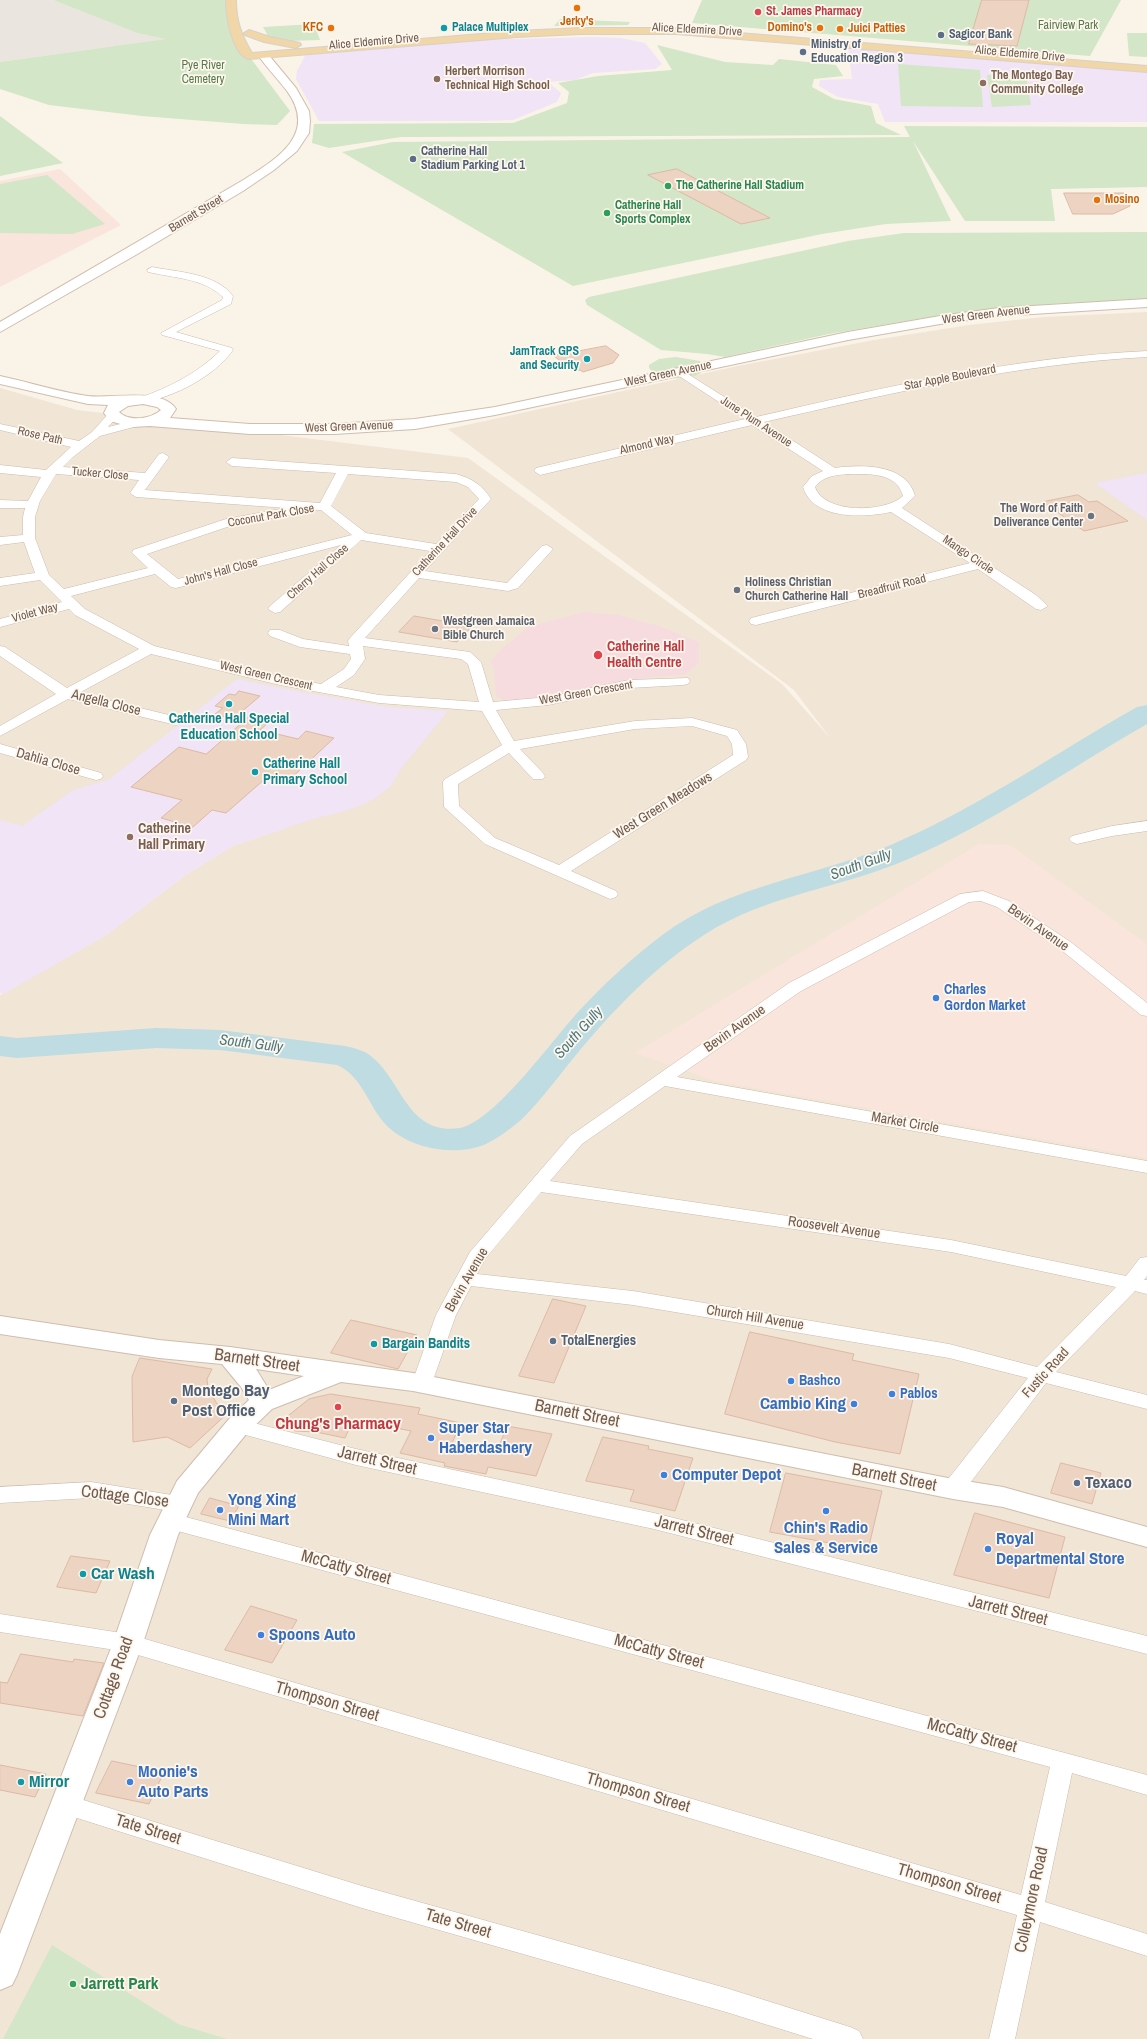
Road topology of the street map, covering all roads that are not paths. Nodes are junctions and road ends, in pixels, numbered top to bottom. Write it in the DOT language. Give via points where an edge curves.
graph roads {
  1 [pos="231,0"];
  2 [pos="311,47"];
  3 [pos="255,54"];
  4 [pos="1147,65"];
  5 [pos="1147,69"];
  6 [pos="262,74"];
  7 [pos="284,140"];
  8 [pos="152,270"];
  9 [pos="1147,303"];
  10 [pos="0,318"];
  11 [pos="0,328"];
  12 [pos="1147,354"];
  13 [pos="680,372"];
  14 [pos="0,380"];
  15 [pos="88,400"];
  16 [pos="136,400"];
  17 [pos="167,402"];
  18 [pos="112,414"];
  19 [pos="755,420"];
  20 [pos="145,421"];
  21 [pos="188,423"];
  22 [pos="0,427"];
  23 [pos="96,434"];
  24 [pos="80,445"];
  25 [pos="163,458"];
  26 [pos="232,462"];
  27 [pos="0,468"];
  28 [pos="344,470"];
  29 [pos="540,471"];
  30 [pos="51,472"];
  31 [pos="833,472"];
  32 [pos="147,477"];
  33 [pos="0,504"];
  34 [pos="33,505"];
  35 [pos="324,507"];
  36 [pos="893,508"];
  37 [pos="362,536"];
  38 [pos="29,538"];
  39 [pos="0,541"];
  40 [pos="437,548"];
  41 [pos="547,549"];
  42 [pos="982,564"];
  43 [pos="158,569"];
  44 [pos="416,574"];
  45 [pos="43,576"];
  46 [pos="0,582"];
  47 [pos="66,599"];
  48 [pos="1041,606"];
  49 [pos="275,609"];
  50 [pos="756,621"];
  51 [pos="0,623"];
  52 [pos="275,633"];
  53 [pos="356,646"];
  54 [pos="149,649"];
  55 [pos="2,653"];
  56 [pos="683,681"];
  57 [pos="323,689"];
  58 [pos="66,694"];
  59 [pos="487,707"];
  60 [pos="176,721"];
  61 [pos="0,732"];
  62 [pos="510,746"];
  63 [pos="0,748"];
  64 [pos="96,776"];
  65 [pos="538,776"];
  66 [pos="1147,826"];
  67 [pos="1077,839"];
  68 [pos="559,872"];
  69 [pos="610,894"];
  70 [pos="1147,1011"];
  71 [pos="662,1080"];
  72 [pos="1147,1167"];
  73 [pos="536,1185"];
  74 [pos="1147,1263"];
  75 [pos="465,1279"];
  76 [pos="1139,1285"];
  77 [pos="0,1325"];
  78 [pos="230,1356"];
  79 [pos="340,1373"];
  80 [pos="1042,1374"];
  81 [pos="422,1383"];
  82 [pos="263,1402"];
  83 [pos="1147,1402"];
  84 [pos="238,1426"];
  85 [pos="953,1490"];
  86 [pos="0,1495"];
  87 [pos="175,1512"];
  88 [pos="1147,1537"];
  89 [pos="0,1623"];
  90 [pos="128,1643"];
  91 [pos="1147,1645"];
  92 [pos="1063,1761"];
  93 [pos="1147,1785"];
  94 [pos="67,1805"];
  95 [pos="1029,1908"];
  96 [pos="1147,1945"];
  97 [pos="0,1975"];
  98 [pos="850,2039"];
  99 [pos="1002,2039"];
  1 -- 3 [label="main road" via="231,18 237,39"];
  2 -- 3 [label="main road, Alice Eldemire Drive"];
  2 -- 3 [label="main road" via="277,43 248,28"];
  2 -- 4 [label="main road, Alice Eldemire Drive" via="542,29 678,28"];
  3 -- 5 [label="main road, Alice Eldemire Drive" via="517,34 677,31"];
  3 -- 6 [label="main road"];
  3 -- 11 [label="main road, Barnett Street" via="282,77 305,115 303,134 290,151 261,174 195,215"];
  7 -- 10 [label="main road, Barnett Street" via="276,152 140,239"];
  8 -- 17 [label="street" via="209,283 224,290 228,296 227,302 166,333 228,350"];
  9 -- 13 [label="main road, West Green Avenue" via="1046,308 940,320 848,336"];
  12 -- 19 [label="street, Star Apple Boulevard" via="1080,358 1003,368"];
  13 -- 19 [label="street, June Plum Avenue"];
  13 -- 21 [label="main road, West Green Avenue" via="488,412 415,424 319,429 250,429"];
  14 -- 15 [label="main road"];
  15 -- 16 [label="main road"];
  15 -- 18 [label="main road"];
  16 -- 17 [label="main road"];
  16 -- 18 [label="main road" via="116,406"];
  17 -- 20 [label="main road" via="164,416"];
  17 -- 21 [label="main road, West Green Avenue"];
  18 -- 20 [label="main road, West Green Avenue" via="123,421"];
  18 -- 23 [label="street, West Green Crescent"];
  19 -- 29 [label="street, Almond Way" via="576,460"];
  19 -- 31 [label="street, June Plum Avenue"];
  20 -- 21 [label="main road, West Green Avenue"];
  20 -- 23 [label="street, West Green Crescent"];
  22 -- 24 [label="street, Rose Path"];
  23 -- 24 [label="street, West Green Crescent"];
  24 -- 30 [label="street, West Green Crescent"];
  25 -- 32 [label="street"];
  26 -- 28 [label="street, Catherine Hall Drive"];
  27 -- 30 [label="street, Tucker Close"];
  28 -- 35 [label="street"];
  28 -- 40 [label="street, Catherine Hall Drive" via="456,478 468,481 479,489 485,499"];
  30 -- 32 [label="street, Tucker Close"];
  30 -- 34 [label="street, West Green Crescent"];
  31 -- 36 [label="street" via="879,472 903,482 909,489 909,496 904,503"];
  31 -- 36 [label="street" via="816,478 809,487 812,497 817,502 853,512 874,512"];
  32 -- 35 [label="street, Coconut Park Close" via="136,493"];
  33 -- 34 [label="street"];
  34 -- 38 [label="street, West Green Crescent"];
  35 -- 37 [label="street"];
  35 -- 43 [label="street, Coconut Park Close" via="230,522 138,553"];
  36 -- 42 [label="street, Mango Circle"];
  37 -- 40 [label="street"];
  37 -- 43 [label="street, John's Hall Close" via="176,584"];
  37 -- 49 [label="street, Cherry Hall Close"];
  38 -- 39 [label="street"];
  38 -- 45 [label="street, West Green Crescent"];
  40 -- 44 [label="street, Catherine Hall Drive"];
  41 -- 44 [label="street" via="513,585 508,587"];
  42 -- 48 [label="street, Mango Circle"];
  42 -- 50 [label="street, Breadfruit Road"];
  43 -- 47 [label="street"];
  44 -- 53 [label="street, Catherine Hall Drive"];
  45 -- 46 [label="street"];
  45 -- 47 [label="street, West Green Crescent"];
  47 -- 51 [label="street, Violet Way"];
  47 -- 54 [label="street, West Green Crescent" via="80,612"];
  52 -- 53 [label="street" via="300,643"];
  53 -- 57 [label="street, Catherine Hall Drive" via="358,659 349,672"];
  53 -- 59 [label="street" via="465,655 474,662"];
  54 -- 57 [label="street, West Green Crescent"];
  54 -- 58 [label="street"];
  55 -- 58 [label="street, Angella Close"];
  56 -- 59 [label="street, West Green Crescent" via="629,684 548,701"];
  57 -- 59 [label="street, West Green Crescent" via="379,699"];
  58 -- 60 [label="street, Angella Close"];
  58 -- 61 [label="street"];
  59 -- 62 [label="street"];
  62 -- 65 [label="street"];
  62 -- 68 [label="street, West Green Meadows" via="450,782 452,807 490,841"];
  62 -- 68 [label="street, West Green Meadows" via="635,725 692,722 732,733 739,744 741,757"];
  63 -- 64 [label="street, Dahlia Close"];
  66 -- 67 [label="street"];
  68 -- 69 [label="street"];
  70 -- 71 [label="street, Bevin Avenue" via="1066,946 1003,904 991,898 973,895 966,896 795,987"];
  71 -- 72 [label="street, Market Circle"];
  71 -- 73 [label="street, Bevin Avenue" via="576,1140"];
  73 -- 75 [label="street, Bevin Avenue" via="477,1256"];
  73 -- 76 [label="street, Roosevelt Avenue" via="951,1246"];
  74 -- 76 [label="street, Fustic Road"];
  75 -- 80 [label="street, Church Hill Avenue" via="633,1298 949,1351"];
  75 -- 81 [label="street, Bevin Avenue" via="446,1315"];
  76 -- 80 [label="street, Fustic Road"];
  77 -- 78 [label="main road, Barnett Street" via="159,1349"];
  78 -- 79 [label="main road, Barnett Street"];
  78 -- 82 [label="main road" via="251,1381"];
  79 -- 81 [label="main road, Barnett Street"];
  79 -- 82 [label="main road, Cottage Road"];
  80 -- 83 [label="street, Church Hill Avenue"];
  80 -- 85 [label="street, Fustic Road"];
  81 -- 85 [label="main road, Barnett Street"];
  82 -- 84 [label="main road, Cottage Road"];
  84 -- 87 [label="main road, Cottage Road" via="187,1488"];
  84 -- 91 [label="street, Jarrett Street" via="356,1457 654,1521"];
  85 -- 88 [label="main road, Barnett Street" via="1003,1497"];
  86 -- 87 [label="street, Cottage Close" via="91,1490"];
  87 -- 90 [label="main road, Cottage Road" via="164,1535"];
  87 -- 92 [label="street, McCatty Street"];
  89 -- 90 [label="street, Thompson Street"];
  90 -- 94 [label="main road, Cottage Road"];
  90 -- 95 [label="street, Thompson Street"];
  92 -- 93 [label="street, McCatty Street"];
  92 -- 95 [label="street, Colleymore Road"];
  94 -- 97 [label="main road, Cottage Road"];
  94 -- 98 [label="street, Tate Street" via="362,1897 726,2000"];
  95 -- 96 [label="street, Thompson Street"];
  95 -- 99 [label="street, Colleymore Road"];
}
